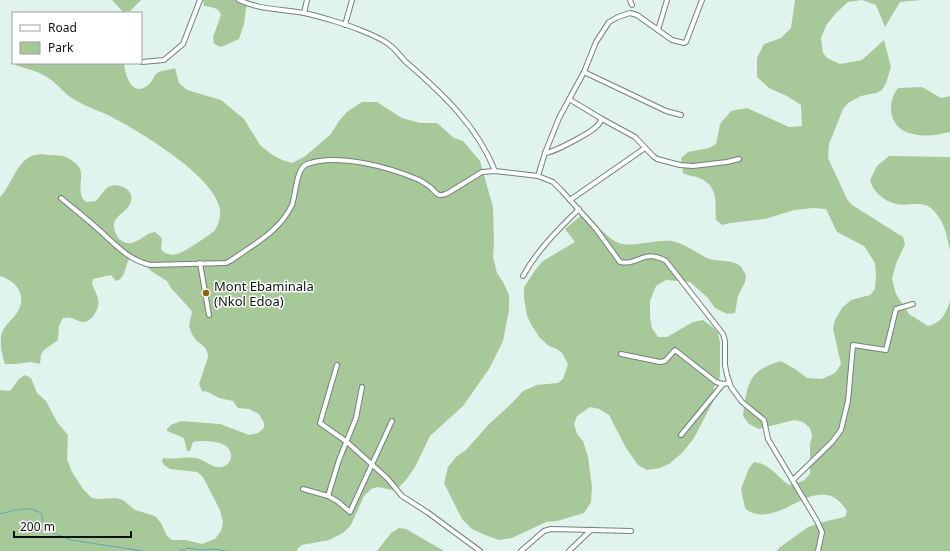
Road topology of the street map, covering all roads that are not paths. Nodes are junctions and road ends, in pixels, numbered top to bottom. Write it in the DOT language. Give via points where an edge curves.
graph roads {
  1 [pos="200,0"];
  2 [pos="239,0"];
  3 [pos="307,0"];
  4 [pos="352,0"];
  5 [pos="667,0"];
  6 [pos="702,0"];
  7 [pos="304,13"];
  8 [pos="345,25"];
  9 [pos="658,30"];
  10 [pos="142,62"];
  11 [pos="584,72"];
  12 [pos="569,99"];
  13 [pos="681,115"];
  14 [pos="602,119"];
  15 [pos="645,148"];
  16 [pos="545,153"];
  17 [pos="738,159"];
  18 [pos="496,171"];
  19 [pos="538,176"];
  20 [pos="61,198"];
  21 [pos="570,200"];
  22 [pos="579,209"];
  23 [pos="200,263"];
  24 [pos="523,276"];
  25 [pos="913,304"];
  26 [pos="209,315"];
  27 [pos="621,354"];
  28 [pos="337,365"];
  29 [pos="729,383"];
  30 [pos="723,384"];
  31 [pos="362,387"];
  32 [pos="392,421"];
  33 [pos="681,435"];
  34 [pos="347,442"];
  35 [pos="373,465"];
  36 [pos="793,480"];
  37 [pos="303,489"];
  38 [pos="328,496"];
  39 [pos="591,530"];
  40 [pos="631,531"];
  41 [pos="480,551"];
  42 [pos="520,551"];
  43 [pos="569,551"];
  44 [pos="818,551"];
  1 -- 10 [label="street" via="183,44 164,60"];
  2 -- 7 [label="street" via="255,6"];
  3 -- 7 [label="street"];
  4 -- 8 [label="street"];
  5 -- 9 [label="street"];
  6 -- 9 [label="street" via="684,44 672,40"];
  7 -- 8 [label="street"];
  8 -- 18 [label="street" via="388,43 443,95 466,121"];
  9 -- 11 [label="street" via="630,13 609,22 596,42"];
  11 -- 12 [label="street"];
  11 -- 13 [label="street" via="666,111"];
  12 -- 14 [label="street"];
  12 -- 16 [label="street"];
  14 -- 15 [label="street" via="635,137"];
  14 -- 16 [label="street" via="586,134 552,152"];
  15 -- 17 [label="street" via="657,159 680,165 703,165"];
  15 -- 21 [label="street"];
  16 -- 19 [label="street"];
  18 -- 19 [label="street"];
  18 -- 23 [label="street" via="482,172 444,195 439,195 422,181 367,163 322,161 306,164 300,172 292,204 277,227 230,262"];
  19 -- 21 [label="street" via="553,182"];
  20 -- 23 [label="street" via="119,250 141,263"];
  21 -- 22 [label="street"];
  22 -- 24 [label="street" via="542,246"];
  22 -- 29 [label="street" via="620,262 630,262 652,255 669,264 725,336 725,365"];
  23 -- 26 [label="street"];
  25 -- 36 [label="street" via="896,309 886,350 853,345 848,401 841,430"];
  27 -- 30 [label="street" via="660,362 675,350 716,382"];
  28 -- 34 [label="street" via="320,423"];
  29 -- 30 [label="street"];
  29 -- 36 [label="street" via="742,402 762,418 768,439"];
  30 -- 33 [label="street"];
  31 -- 34 [label="street" via="356,418"];
  32 -- 35 [label="street"];
  34 -- 35 [label="street"];
  34 -- 38 [label="street"];
  35 -- 38 [label="street" via="350,512"];
  35 -- 41 [label="street" via="402,496"];
  36 -- 44 [label="street" via="822,532"];
  37 -- 38 [label="street"];
  39 -- 40 [label="street"];
  39 -- 42 [label="street" via="544,530"];
  39 -- 43 [label="street"];
}
